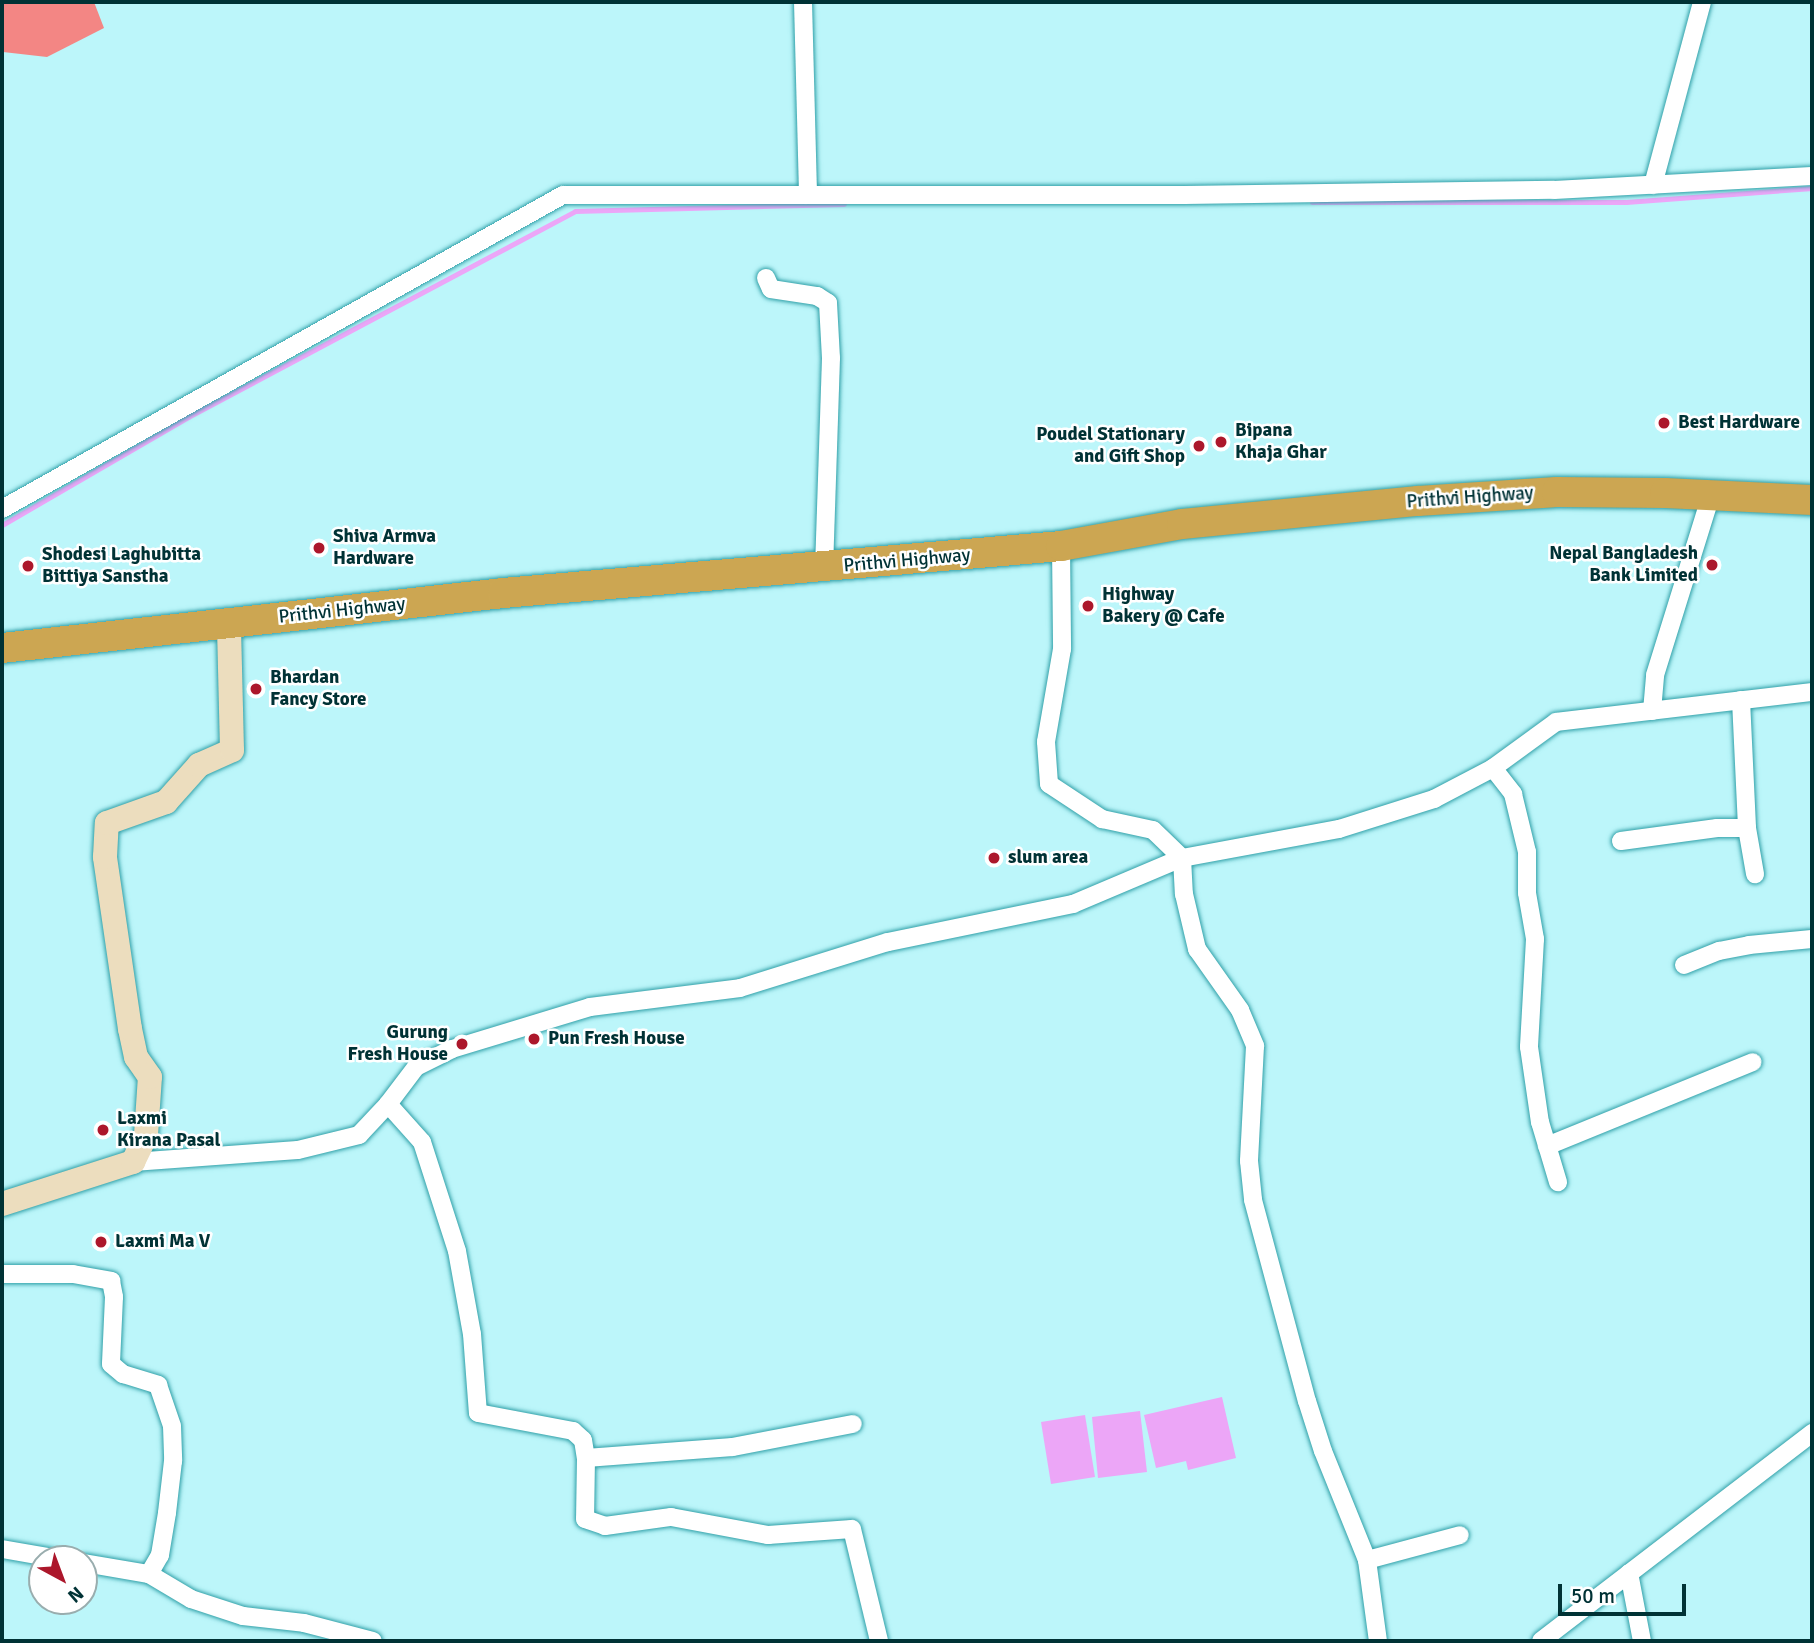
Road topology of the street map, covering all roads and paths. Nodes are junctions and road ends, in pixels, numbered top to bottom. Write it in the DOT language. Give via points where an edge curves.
graph roads {
  1 [pos="803,2"];
  2 [pos="1702,2"];
  3 [pos="1812,177"];
  4 [pos="1653,185"];
  5 [pos="808,195"];
  6 [pos="766,278"];
  7 [pos="1711,495"];
  8 [pos="1812,500"];
  9 [pos="2,509"];
  10 [pos="1061,546"];
  11 [pos="824,568"];
  12 [pos="229,623"];
  13 [pos="2,648"];
  14 [pos="1812,692"];
  15 [pos="1741,700"];
  16 [pos="1652,711"];
  17 [pos="1493,768"];
  18 [pos="1747,828"];
  19 [pos="1621,841"];
  20 [pos="1182,858"];
  21 [pos="1755,874"];
  22 [pos="1812,939"];
  23 [pos="1684,965"];
  24 [pos="1753,1062"];
  25 [pos="388,1104"];
  26 [pos="1547,1146"];
  27 [pos="133,1162"];
  28 [pos="1558,1182"];
  29 [pos="2,1203"];
  30 [pos="2,1274"];
  31 [pos="853,1424"];
  32 [pos="1812,1433"];
  33 [pos="586,1458"];
  34 [pos="1460,1535"];
  35 [pos="2,1549"];
  36 [pos="28,1553"];
  37 [pos="1367,1560"];
  38 [pos="98,1565"];
  39 [pos="1629,1573"];
  40 [pos="149,1574"];
  41 [pos="373,1641"];
  42 [pos="878,1641"];
  43 [pos="1378,1641"];
  44 [pos="1541,1641"];
  45 [pos="1642,1641"];
  1 -- 5 [label="street"];
  2 -- 4 [label="street"];
  3 -- 4 [label="street"];
  4 -- 5 [label="street" via="1184,195"];
  5 -- 9 [label="street" via="563,195"];
  6 -- 11 [label="street" via="771,289 817,296 828,303 831,358"];
  7 -- 8 [label="highway, Prithvi Highway"];
  7 -- 10 [label="highway, Prithvi Highway" via="1557,492 1418,501 1182,524"];
  7 -- 16 [label="street" via="1655,676"];
  10 -- 11 [label="highway, Prithvi Highway"];
  10 -- 20 [label="street" via="1062,649 1046,742 1049,784 1102,820 1153,830"];
  11 -- 12 [label="highway, Prithvi Highway" via="516,592"];
  12 -- 13 [label="highway, Prithvi Highway"];
  12 -- 27 [label="main road" via="232,750 199,765 166,802 107,823 105,857 130,1029 136,1057 150,1077 146,1135"];
  14 -- 15 [label="street"];
  15 -- 16 [label="street"];
  15 -- 18 [label="street"];
  16 -- 17 [label="street" via="1556,722"];
  17 -- 20 [label="street" via="1434,799 1339,829"];
  17 -- 26 [label="street" via="1513,794 1527,852 1527,893 1535,939 1529,1047"];
  18 -- 19 [label="street"];
  18 -- 21 [label="street"];
  20 -- 25 [label="street" via="1073,904 888,942 740,988 590,1007 452,1049 416,1067"];
  20 -- 37 [label="street" via="1184,894 1197,949 1240,1010 1255,1046 1249,1161 1253,1200 1307,1401"];
  22 -- 23 [label="street" via="1719,951"];
  24 -- 26 [label="street"];
  25 -- 27 [label="street" via="359,1135 298,1150"];
  25 -- 33 [label="street" via="422,1143 457,1251 472,1334 478,1413 573,1431 583,1440"];
  26 -- 28 [label="street"];
  27 -- 29 [label="main road"];
  30 -- 40 [label="street" via="73,1274 111,1282 111,1364 123,1374 158,1385 172,1426 167,1513 160,1555"];
  31 -- 33 [label="street" via="733,1447"];
  32 -- 39 [label="street"];
  33 -- 42 [label="street" via="585,1519 605,1526 671,1517 768,1535 852,1529"];
  34 -- 37 [label="street"];
  35 -- 36 [label="street"];
  37 -- 43 [label="street"];
  38 -- 40 [label="street"];
  39 -- 44 [label="street"];
  39 -- 45 [label="street"];
  40 -- 41 [label="street" via="191,1599 243,1616 304,1623"];
}
